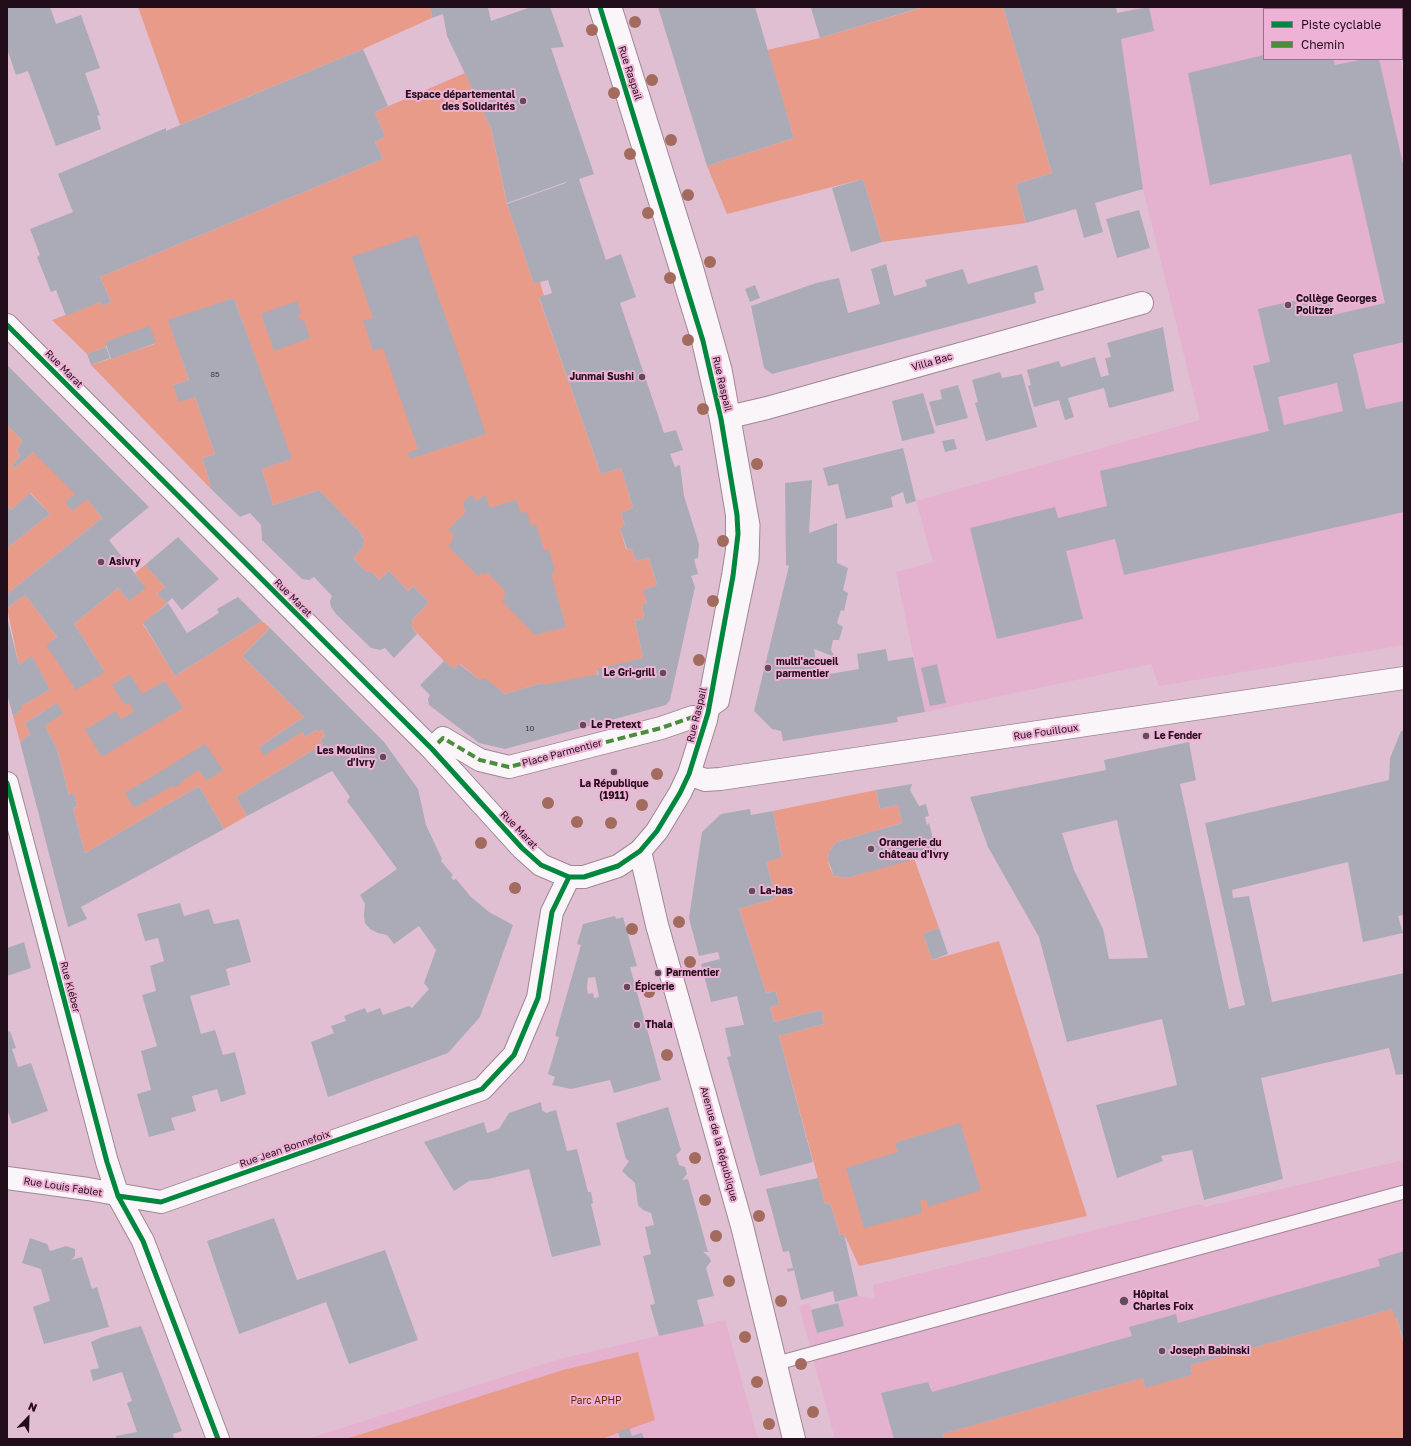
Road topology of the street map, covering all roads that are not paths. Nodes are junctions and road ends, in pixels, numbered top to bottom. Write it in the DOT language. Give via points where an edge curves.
graph roads {
  1 [pos="600,7"];
  2 [pos="615,7"];
  3 [pos="1142,303"];
  4 [pos="7,325"];
  5 [pos="727,417"];
  6 [pos="1404,678"];
  7 [pos="700,715"];
  8 [pos="438,743"];
  9 [pos="689,774"];
  10 [pos="7,783"];
  11 [pos="640,851"];
  12 [pos="569,877"];
  13 [pos="7,1178"];
  14 [pos="1404,1192"];
  15 [pos="118,1196"];
  16 [pos="774,1364"];
  17 [pos="218,1439"];
  18 [pos="794,1439"];
  1 -- 5 [label="street, Rue Raspail"];
  2 -- 5 [label="lane" via="726,369"];
  3 -- 5 [label="street, Villa Bac"];
  4 -- 12 [label="street, Rue Marat" via="432,749 522,848 541,864"];
  5 -- 7 [label="street, Rue Raspail" via="737,539 733,576"];
  6 -- 9 [label="street, Rue Fouilloux" via="720,779 705,780"];
  7 -- 8 [label="street, Place Parmentier" via="661,728 509,767 480,760 443,738"];
  7 -- 9 [label="street, Rue Raspail"];
  9 -- 11 [label="street, Rue Raspail" via="657,831"];
  10 -- 15 [label="street, Rue Kléber"];
  11 -- 12 [label="street" via="618,866 602,872 584,877"];
  11 -- 16 [label="street, Avenue de la République" via="657,925 742,1226"];
  12 -- 15 [label="street, Rue Jean Bonnefoix" via="552,912 538,998 514,1055 482,1088 161,1202"];
  13 -- 15 [label="street, Rue Louis Fablet"];
  14 -- 16 [label="lane"];
  15 -- 17 [label="street" via="143,1241"];
  16 -- 18 [label="street, Avenue de la République"];
}
